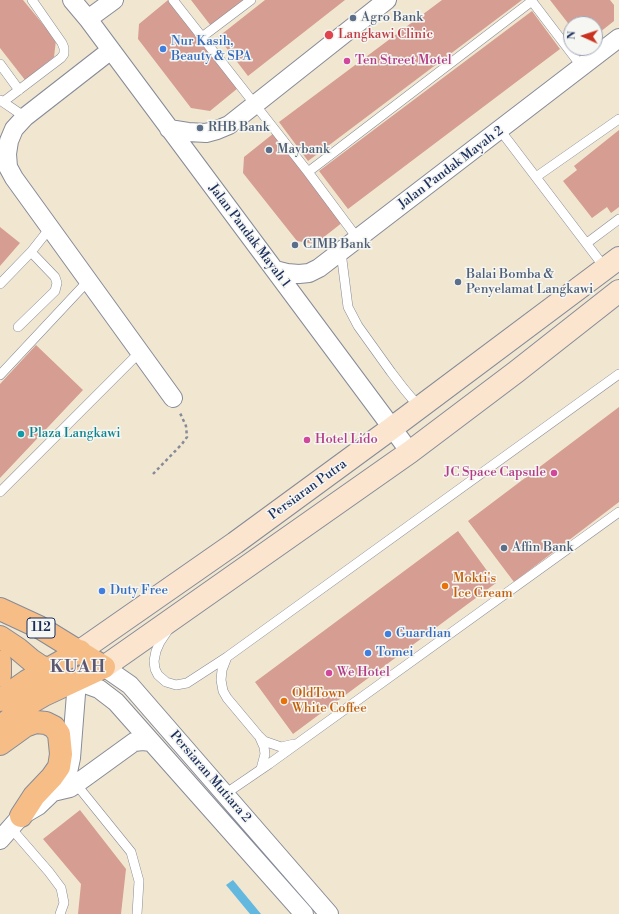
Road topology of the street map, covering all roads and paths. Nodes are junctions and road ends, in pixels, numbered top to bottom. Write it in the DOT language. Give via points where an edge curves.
graph roads {
  1 [pos="32,0"];
  2 [pos="72,0"];
  3 [pos="114,0"];
  4 [pos="173,0"];
  5 [pos="251,0"];
  6 [pos="387,0"];
  7 [pos="531,1"];
  8 [pos="88,20"];
  9 [pos="202,37"];
  10 [pos="618,39"];
  11 [pos="111,50"];
  12 [pos="0,64"];
  13 [pos="582,67"];
  14 [pos="19,90"];
  15 [pos="2,101"];
  16 [pos="254,104"];
  17 [pos="25,117"];
  18 [pos="619,119"];
  19 [pos="169,128"];
  20 [pos="500,130"];
  21 [pos="308,172"];
  22 [pos="536,177"];
  23 [pos="619,219"];
  24 [pos="50,228"];
  25 [pos="358,239"];
  26 [pos="587,243"];
  27 [pos="31,252"];
  28 [pos="341,252"];
  29 [pos="612,263"];
  30 [pos="275,270"];
  31 [pos="88,281"];
  32 [pos="0,284"];
  33 [pos="619,291"];
  34 [pos="18,327"];
  35 [pos="499,348"];
  36 [pos="140,352"];
  37 [pos="516,372"];
  38 [pos="619,374"];
  39 [pos="0,375"];
  40 [pos="173,398"];
  41 [pos="420,408"];
  42 [pos="392,428"];
  43 [pos="410,452"];
  44 [pos="153,474"];
  45 [pos="0,492"];
  46 [pos="619,512"];
  47 [pos="0,609"];
  48 [pos="176,617"];
  49 [pos="0,637"];
  50 [pos="80,651"];
  51 [pos="227,657"];
  52 [pos="0,662"];
  53 [pos="104,667"];
  54 [pos="49,669"];
  55 [pos="0,675"];
  56 [pos="77,680"];
  57 [pos="0,700"];
  58 [pos="0,728"];
  59 [pos="258,735"];
  60 [pos="151,742"];
  61 [pos="299,742"];
  62 [pos="0,744"];
  63 [pos="261,769"];
  64 [pos="76,784"];
  65 [pos="52,792"];
  66 [pos="225,794"];
  67 [pos="10,828"];
  68 [pos="60,914"];
  69 [pos="137,914"];
  70 [pos="304,914"];
  71 [pos="329,914"];
  1 -- 14 [label="lane" via="62,43 64,54"];
  2 -- 8 [label="street, Jalan Pandak Mayah 1"];
  3 -- 8 [label="street"];
  4 -- 9 [label="lane"];
  5 -- 9 [label="lane"];
  6 -- 16 [label="street"];
  7 -- 13 [label="lane"];
  7 -- 21 [label="lane"];
  8 -- 11 [label="street, Jalan Pandak Mayah 1"];
  9 -- 16 [label="lane"];
  10 -- 13 [label="street, Jalan Pandak Mayah 2"];
  11 -- 17 [label="street"];
  11 -- 19 [label="street, Jalan Pandak Mayah 1"];
  12 -- 14 [label="lane"];
  13 -- 20 [label="street, Jalan Pandak Mayah 2"];
  14 -- 15 [label="lane"];
  15 -- 17 [label="lane"];
  16 -- 19 [label="street" via="217,130 206,133"];
  16 -- 21 [label="lane"];
  17 -- 24 [label="street" via="14,129 9,141 8,167"];
  18 -- 22 [label="lane"];
  19 -- 30 [label="street, Jalan Pandak Mayah 1"];
  20 -- 22 [label="lane"];
  20 -- 25 [label="street, Jalan Pandak Mayah 2"];
  21 -- 25 [label="lane"];
  22 -- 26 [label="lane"];
  23 -- 26 [label="lane"];
  24 -- 27 [label="lane"];
  24 -- 31 [label="street"];
  25 -- 28 [label="street, Jalan Pandak Mayah 2"];
  26 -- 29 [label="lane"];
  27 -- 32 [label="lane"];
  27 -- 34 [label="lane" via="55,277 57,283 55,291"];
  28 -- 30 [label="street, Jalan Pandak Mayah 2" via="309,273"];
  28 -- 41 [label="lane" via="348,307 358,326"];
  29 -- 35 [label="main road, Persiaran Putra"];
  30 -- 42 [label="street, Jalan Pandak Mayah 1"];
  31 -- 36 [label="street"];
  31 -- 39 [label="lane"];
  33 -- 37 [label="main road, Persiaran Putra"];
  35 -- 37 [label="main road"];
  35 -- 41 [label="main road, Persiaran Putra"];
  36 -- 40 [label="street"];
  36 -- 45 [label="lane"];
  37 -- 43 [label="main road, Persiaran Putra"];
  38 -- 51 [label="lane"];
  40 -- 44 [label="path" via="186,426 187,437"];
  41 -- 42 [label="main road, Persiaran Putra"];
  42 -- 43 [label="street, Jalan Pandak Mayah 1"];
  42 -- 50 [label="main road, Persiaran Putra"];
  43 -- 48 [label="main road, Persiaran Putra"];
  46 -- 61 [label="lane"];
  47 -- 50 [label="main road, 112" via="39,627"];
  48 -- 51 [label="lane" via="160,642 154,661 158,675 166,682 176,685 187,683"];
  48 -- 53 [label="main road, Persiaran Putra"];
  49 -- 54 [label="main road, 112" via="31,660"];
  50 -- 53 [label="main road, Persiaran Mutiara 2 / 112"];
  50 -- 54 [label="main road, Persiaran Putra"];
  51 -- 59 [label="lane" via="222,670 223,691"];
  52 -- 55 [label="main road"];
  53 -- 56 [label="main road, Persiaran Putra"];
  53 -- 66 [label="street, Persiaran Mutiara 2" via="130,685"];
  54 -- 56 [label="main road, Persiaran Mutiara 2 / 112"];
  54 -- 57 [label="main road, Persiaran Putra"];
  56 -- 58 [label="main road, Persiaran Putra" via="38,699"];
  56 -- 60 [label="street, Persiaran Mutiara 2" via="99,689 116,702"];
  56 -- 65 [label="street" via="68,772 62,783"];
  59 -- 61 [label="lane" via="264,741 281,747"];
  59 -- 63 [label="lane" via="265,754"];
  60 -- 64 [label="street" via="134,742"];
  60 -- 70 [label="street, Persiaran Mutiara 2"];
  61 -- 63 [label="lane"];
  62 -- 67 [label="main road" via="25,726 36,722 54,727 59,734 59,767"];
  63 -- 66 [label="lane"];
  64 -- 65 [label="street"];
  64 -- 69 [label="lane" via="131,852 139,882"];
  65 -- 67 [label="street"];
  66 -- 71 [label="street, Persiaran Mutiara 2"];
  67 -- 68 [label="lane" via="61,888 64,904"];
}
